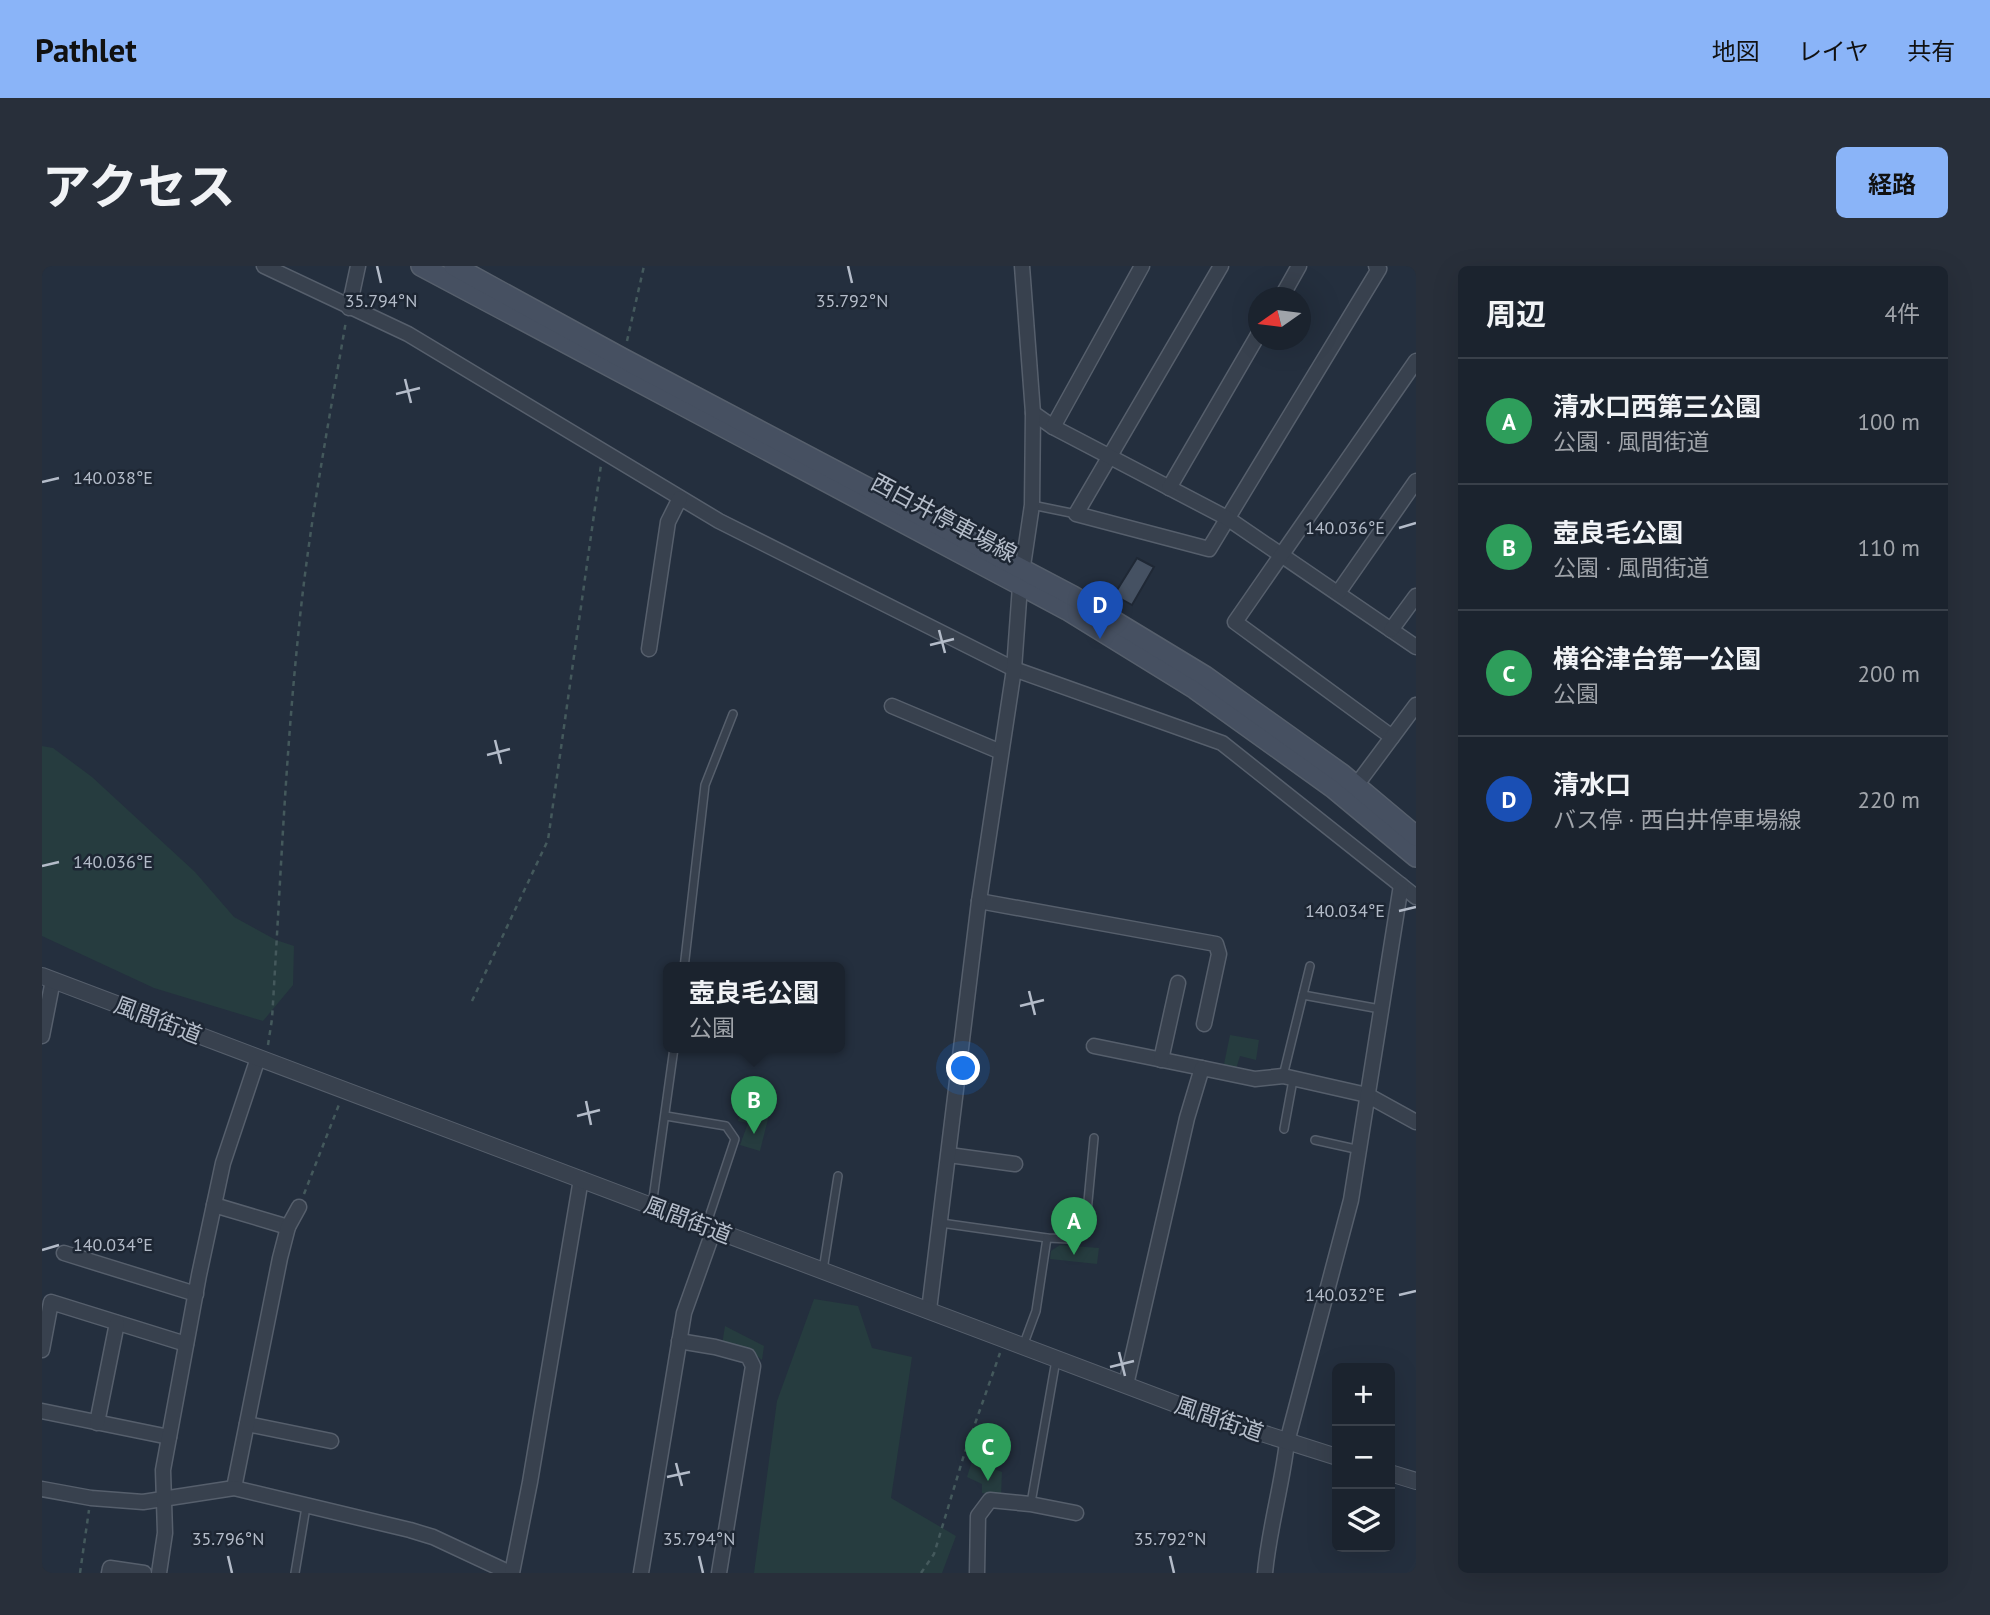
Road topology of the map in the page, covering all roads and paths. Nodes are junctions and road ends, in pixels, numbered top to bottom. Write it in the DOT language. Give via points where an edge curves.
graph roads {
  1 [pos="264,266"];
  2 [pos="358,266"];
  3 [pos="421,266"];
  4 [pos="454,266"];
  5 [pos="645,266"];
  6 [pos="1022,266"];
  7 [pos="1142,266"];
  8 [pos="1221,266"];
  9 [pos="1299,266"];
  10 [pos="1376,266"];
  11 [pos="1287,287"];
  12 [pos="348,308"];
  13 [pos="1249,350"];
  14 [pos="622,358"];
  15 [pos="1416,361"];
  16 [pos="1032,412"];
  17 [pos="1052,426"];
  18 [pos="603,451"];
  19 [pos="1109,456"];
  20 [pos="1416,481"];
  21 [pos="1169,488"];
  22 [pos="680,498"];
  23 [pos="1032,505"];
  24 [pos="1076,514"];
  25 [pos="1227,518"];
  26 [pos="1282,555"];
  27 [pos="1022,578"];
  28 [pos="1338,593"];
  29 [pos="1416,596"];
  30 [pos="1391,630"];
  31 [pos="1416,647"];
  32 [pos="649,649"];
  33 [pos="1014,669"];
  34 [pos="1416,705"];
  35 [pos="892,706"];
  36 [pos="733,714"];
  37 [pos="1392,737"];
  38 [pos="1001,752"];
  39 [pos="1351,792"];
  40 [pos="1412,839"];
  41 [pos="1401,885"];
  42 [pos="1416,897"];
  43 [pos="979,901"];
  44 [pos="685,962"];
  45 [pos="1310,966"];
  46 [pos="48,978"];
  47 [pos="1178,983"];
  48 [pos="1303,995"];
  49 [pos="472,1001"];
  50 [pos="1380,1009"];
  51 [pos="1203,1024"];
  52 [pos="42,1036"];
  53 [pos="1094,1046"];
  54 [pos="673,1053"];
  55 [pos="262,1059"];
  56 [pos="1161,1060"];
  57 [pos="1202,1068"];
  58 [pos="1288,1078"];
  59 [pos="345,1090"];
  60 [pos="1367,1095"];
  61 [pos="666,1116"];
  62 [pos="1416,1122"];
  63 [pos="1284,1129"];
  64 [pos="1094,1138"];
  65 [pos="1315,1140"];
  66 [pos="1360,1150"];
  67 [pos="949,1155"];
  68 [pos="1014,1164"];
  69 [pos="838,1177"];
  70 [pos="580,1179"];
  71 [pos="214,1205"];
  72 [pos="652,1206"];
  73 [pos="299,1207"];
  74 [pos="941,1223"];
  75 [pos="288,1227"];
  76 [pos="710,1228"];
  77 [pos="1047,1238"];
  78 [pos="64,1253"];
  79 [pos="823,1270"];
  80 [pos="196,1294"];
  81 [pos="929,1310"];
  82 [pos="117,1323"];
  83 [pos="1005,1339"];
  84 [pos="679,1341"];
  85 [pos="187,1344"];
  86 [pos="1023,1346"];
  87 [pos="42,1350"];
  88 [pos="1056,1359"];
  89 [pos="1126,1385"];
  90 [pos="42,1411"];
  91 [pos="97,1423"];
  92 [pos="247,1424"];
  93 [pos="169,1437"];
  94 [pos="331,1441"];
  95 [pos="1287,1442"];
  96 [pos="1332,1456"];
  97 [pos="1395,1474"];
  98 [pos="1416,1480"];
  99 [pos="234,1488"];
  100 [pos="42,1489"];
  101 [pos="91,1498"];
  102 [pos="164,1500"];
  103 [pos="1030,1504"];
  104 [pos="306,1507"];
  105 [pos="1076,1513"];
  106 [pos="80,1573"];
  107 [pos="109,1573"];
  108 [pos="144,1573"];
  109 [pos="159,1573"];
  110 [pos="295,1573"];
  111 [pos="511,1573"];
  112 [pos="641,1573"];
  113 [pos="719,1573"];
  114 [pos="922,1573"];
  115 [pos="977,1573"];
  116 [pos="1265,1573"];
  1 -- 12 [label="street"];
  2 -- 12 [label="street"];
  3 -- 27 [label="main road, 西白井停車場線"];
  4 -- 14 [label="main road, 西白井停車場線"];
  5 -- 14 [label="path"];
  6 -- 16 [label="street"];
  7 -- 17 [label="street"];
  8 -- 19 [label="street"];
  9 -- 11 [label="street"];
  10 -- 25 [label="street" via="1379,268"];
  12 -- 18 [label="street" via="408,334"];
  12 -- 55 [label="path" via="298,635 272,1019"];
  13 -- 21 [label="street"];
  14 -- 27 [label="main road, 西白井停車場線"];
  15 -- 26 [label="street"];
  16 -- 17 [label="street"];
  16 -- 23 [label="street"];
  17 -- 19 [label="street"];
  18 -- 22 [label="street"];
  18 -- 49 [label="path" via="548,839"];
  19 -- 21 [label="street"];
  19 -- 24 [label="street"];
  20 -- 28 [label="street"];
  21 -- 25 [label="street"];
  22 -- 32 [label="street" via="668,522"];
  22 -- 33 [label="street"];
  23 -- 24 [label="lane"];
  23 -- 27 [label="street"];
  24 -- 25 [label="street" via="1209,549"];
  25 -- 26 [label="street"];
  26 -- 28 [label="street"];
  26 -- 37 [label="street" via="1236,622"];
  27 -- 33 [label="street"];
  27 -- 39 [label="main road, 西白井停車場線"];
  28 -- 30 [label="street"];
  29 -- 30 [label="street"];
  30 -- 31 [label="street"];
  33 -- 38 [label="street"];
  33 -- 41 [label="street" via="1222,743"];
  34 -- 37 [label="street"];
  35 -- 38 [label="street"];
  36 -- 44 [label="lane" via="705,785"];
  37 -- 39 [label="street"];
  38 -- 43 [label="street"];
  39 -- 40 [label="main road, 西白井停車場線"];
  41 -- 42 [label="street"];
  41 -- 50 [label="street"];
  43 -- 51 [label="street" via="1216,944 1219,954"];
  43 -- 67 [label="street"];
  45 -- 48 [label="lane"];
  46 -- 52 [label="street"];
  46 -- 55 [label="street, 風間街道"];
  47 -- 56 [label="street"];
  48 -- 50 [label="lane"];
  48 -- 58 [label="lane"];
  50 -- 60 [label="street"];
  53 -- 56 [label="street"];
  54 -- 61 [label="lane"];
  55 -- 59 [label="street, 風間街道"];
  55 -- 71 [label="street" via="223,1163"];
  56 -- 57 [label="street"];
  57 -- 58 [label="street" via="1255,1079"];
  57 -- 89 [label="street"];
  58 -- 60 [label="street"];
  58 -- 63 [label="lane"];
  59 -- 70 [label="street, 風間街道"];
  59 -- 73 [label="path"];
  60 -- 62 [label="street"];
  60 -- 66 [label="street"];
  61 -- 72 [label="lane"];
  61 -- 76 [label="lane" via="726,1126 735,1139"];
  64 -- 77 [label="lane" via="1084,1233 1070,1239"];
  65 -- 66 [label="lane"];
  66 -- 95 [label="street"];
  67 -- 68 [label="street"];
  67 -- 74 [label="street"];
  69 -- 79 [label="lane"];
  70 -- 72 [label="street, 風間街道"];
  70 -- 111 [label="street"];
  71 -- 75 [label="street"];
  71 -- 80 [label="street"];
  72 -- 76 [label="street, 風間街道"];
  73 -- 75 [label="street"];
  74 -- 77 [label="lane"];
  74 -- 81 [label="street"];
  75 -- 92 [label="street"];
  76 -- 79 [label="street, 風間街道"];
  76 -- 84 [label="street"];
  77 -- 86 [label="lane" via="1036,1311"];
  78 -- 80 [label="street"];
  79 -- 81 [label="street, 風間街道"];
  80 -- 85 [label="street"];
  81 -- 83 [label="street, 風間街道"];
  82 -- 85 [label="street"];
  82 -- 87 [label="street" via="51,1301"];
  82 -- 91 [label="street"];
  83 -- 86 [label="street, 風間街道"];
  83 -- 114 [label="path" via="934,1554"];
  84 -- 112 [label="street"];
  84 -- 113 [label="street" via="748,1356 753,1366"];
  85 -- 93 [label="street"];
  86 -- 88 [label="street, 風間街道"];
  88 -- 89 [label="street, 風間街道"];
  88 -- 103 [label="lane"];
  89 -- 95 [label="street, 風間街道"];
  90 -- 91 [label="street"];
  91 -- 93 [label="street"];
  92 -- 94 [label="street"];
  92 -- 99 [label="street"];
  93 -- 102 [label="street"];
  95 -- 96 [label="street, 風間街道"];
  95 -- 116 [label="street"];
  97 -- 98 [label="street"];
  99 -- 102 [label="street"];
  99 -- 104 [label="street"];
  100 -- 101 [label="street"];
  101 -- 102 [label="street"];
  101 -- 106 [label="path"];
  102 -- 109 [label="street"];
  103 -- 105 [label="street"];
  103 -- 115 [label="street" via="990,1500 978,1516"];
  104 -- 110 [label="lane"];
  104 -- 111 [label="street" via="433,1537"];
  107 -- 108 [label="street" via="110,1568"];
}
